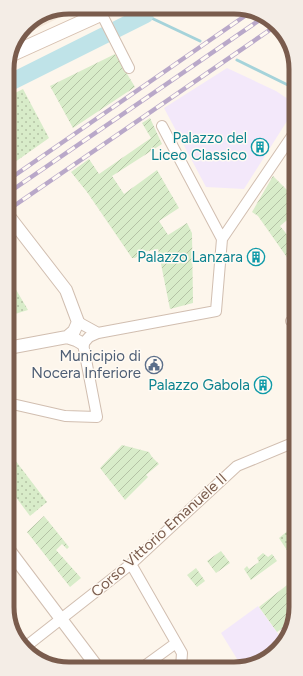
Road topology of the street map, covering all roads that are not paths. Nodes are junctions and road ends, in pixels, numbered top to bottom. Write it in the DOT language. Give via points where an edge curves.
graph roads {
  1 [pos="84,14"];
  2 [pos="98,14"];
  3 [pos="102,14"];
  4 [pos="21,44"];
  5 [pos="17,52"];
  6 [pos="129,68"];
  7 [pos="162,126"];
  8 [pos="289,139"];
  9 [pos="14,223"];
  10 [pos="222,239"];
  11 [pos="78,322"];
  12 [pos="98,333"];
  13 [pos="67,338"];
  14 [pos="83,344"];
  15 [pos="14,347"];
  16 [pos="14,404"];
  17 [pos="289,444"];
  18 [pos="14,557"];
  19 [pos="131,564"];
  20 [pos="62,619"];
  21 [pos="176,643"];
  22 [pos="29,644"];
  23 [pos="94,662"];
  24 [pos="150,662"];
  25 [pos="181,662"];
  1 -- 4 [label="main road"];
  2 -- 5 [label="main road"];
  3 -- 6 [label="street"];
  7 -- 10 [label="street"];
  8 -- 10 [label="street"];
  9 -- 11 [label="street" via="66,290"];
  10 -- 12 [label="street" via="216,311"];
  11 -- 12 [label="street"];
  11 -- 13 [label="street"];
  12 -- 14 [label="street" via="89,337"];
  13 -- 14 [label="street"];
  13 -- 15 [label="street"];
  14 -- 16 [label="street" via="97,417 65,416"];
  17 -- 19 [label="street, Corso Vittorio Emanuele II" via="237,466"];
  18 -- 20 [label="street"];
  19 -- 20 [label="street, Corso Vittorio Emanuele II"];
  19 -- 21 [label="street"];
  20 -- 22 [label="street, Corso Vittorio Emanuele II"];
  20 -- 23 [label="street"];
  21 -- 24 [label="street"];
  21 -- 25 [label="street" via="182,653"];
}
